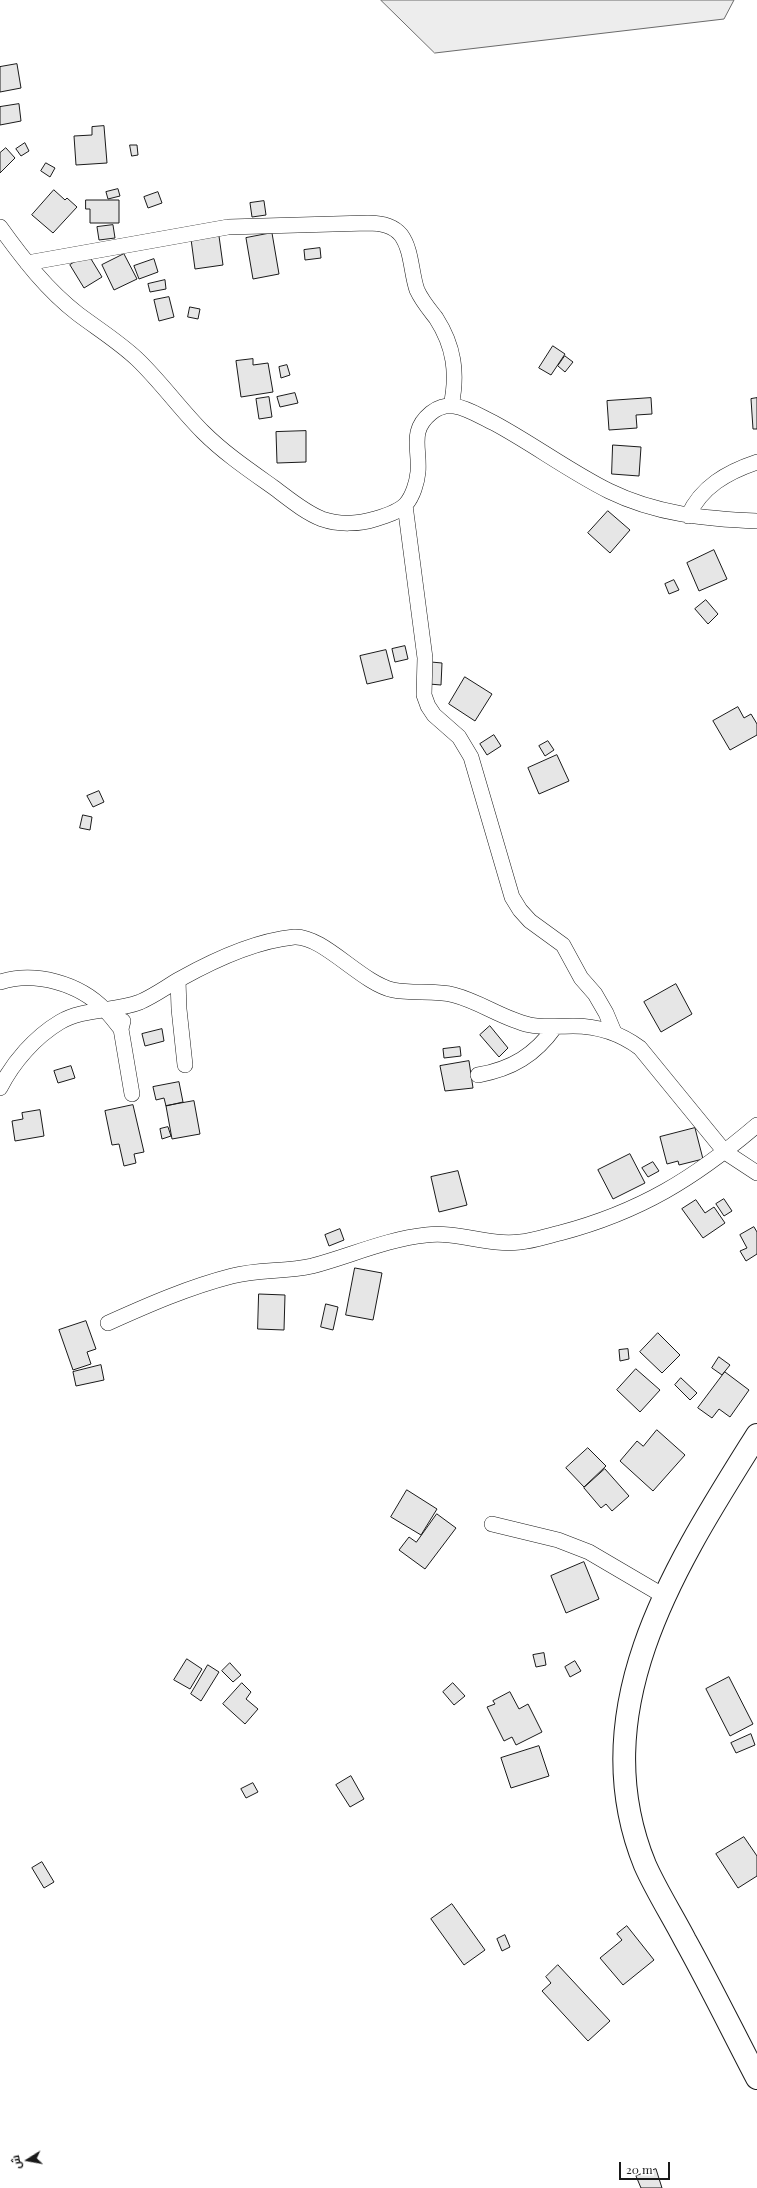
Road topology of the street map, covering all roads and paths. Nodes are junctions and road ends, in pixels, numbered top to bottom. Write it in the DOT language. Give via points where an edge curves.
graph roads {
  1 [pos="0,226"];
  2 [pos="27,264"];
  3 [pos="451,406"];
  4 [pos="757,462"];
  5 [pos="405,505"];
  6 [pos="688,516"];
  7 [pos="757,521"];
  8 [pos="178,980"];
  9 [pos="0,982"];
  10 [pos="138,1003"];
  11 [pos="105,1010"];
  12 [pos="555,1027"];
  13 [pos="121,1029"];
  14 [pos="614,1032"];
  15 [pos="185,1065"];
  16 [pos="478,1075"];
  17 [pos="0,1088"];
  18 [pos="132,1094"];
  19 [pos="757,1125"];
  20 [pos="725,1152"];
  21 [pos="757,1173"];
  22 [pos="108,1323"];
  23 [pos="757,1435"];
  24 [pos="492,1524"];
  25 [pos="664,1596"];
  26 [pos="757,2078"];
  1 -- 2 [label="street"];
  2 -- 3 [label="street" via="228,227 380,223 400,234 406,244 419,294 445,332 452,350 455,387"];
  2 -- 5 [label="street" via="48,288 78,314 135,357 205,434 231,457 303,509 323,519 337,522 366,522 386,516"];
  3 -- 5 [label="street" via="436,409 423,419 416,435 418,471 414,489"];
  3 -- 6 [label="street" via="468,410 518,436 609,491 639,503"];
  4 -- 6 [label="street" via="712,484 693,504"];
  5 -- 14 [label="street" via="425,658 424,695 428,706 434,715 459,737 471,757 516,903 530,921 562,945 581,978 595,994"];
  6 -- 7 [label="street"];
  8 -- 10 [label="street"];
  8 -- 12 [label="street" via="211,962 246,949 295,937 308,939 319,945 379,986 395,990 453,995 512,1020 533,1026"];
  8 -- 15 [label="street"];
  9 -- 11 [label="street" via="20,977 40,978 64,985 87,996"];
  10 -- 11 [label="street"];
  10 -- 13 [label="street" via="123,1019"];
  11 -- 13 [label="street"];
  11 -- 17 [label="street" via="61,1021 20,1057"];
  12 -- 14 [label="street" via="595,1028"];
  12 -- 16 [label="street" via="535,1051 522,1060 508,1067"];
  13 -- 18 [label="street"];
  14 -- 20 [label="street" via="640,1048"];
  19 -- 20 [label="street"];
  20 -- 21 [label="street"];
  20 -- 22 [label="street" via="666,1192 630,1210 578,1228 520,1242 497,1243 451,1234 403,1239 312,1265 232,1276 181,1292"];
  23 -- 25 [label="main road" via="707,1515"];
  24 -- 25 [label="street" via="558,1540 589,1552"];
  25 -- 26 [label="main road" via="645,1642 630,1692 625,1737 625,1781 631,1819 646,1865"];
}
